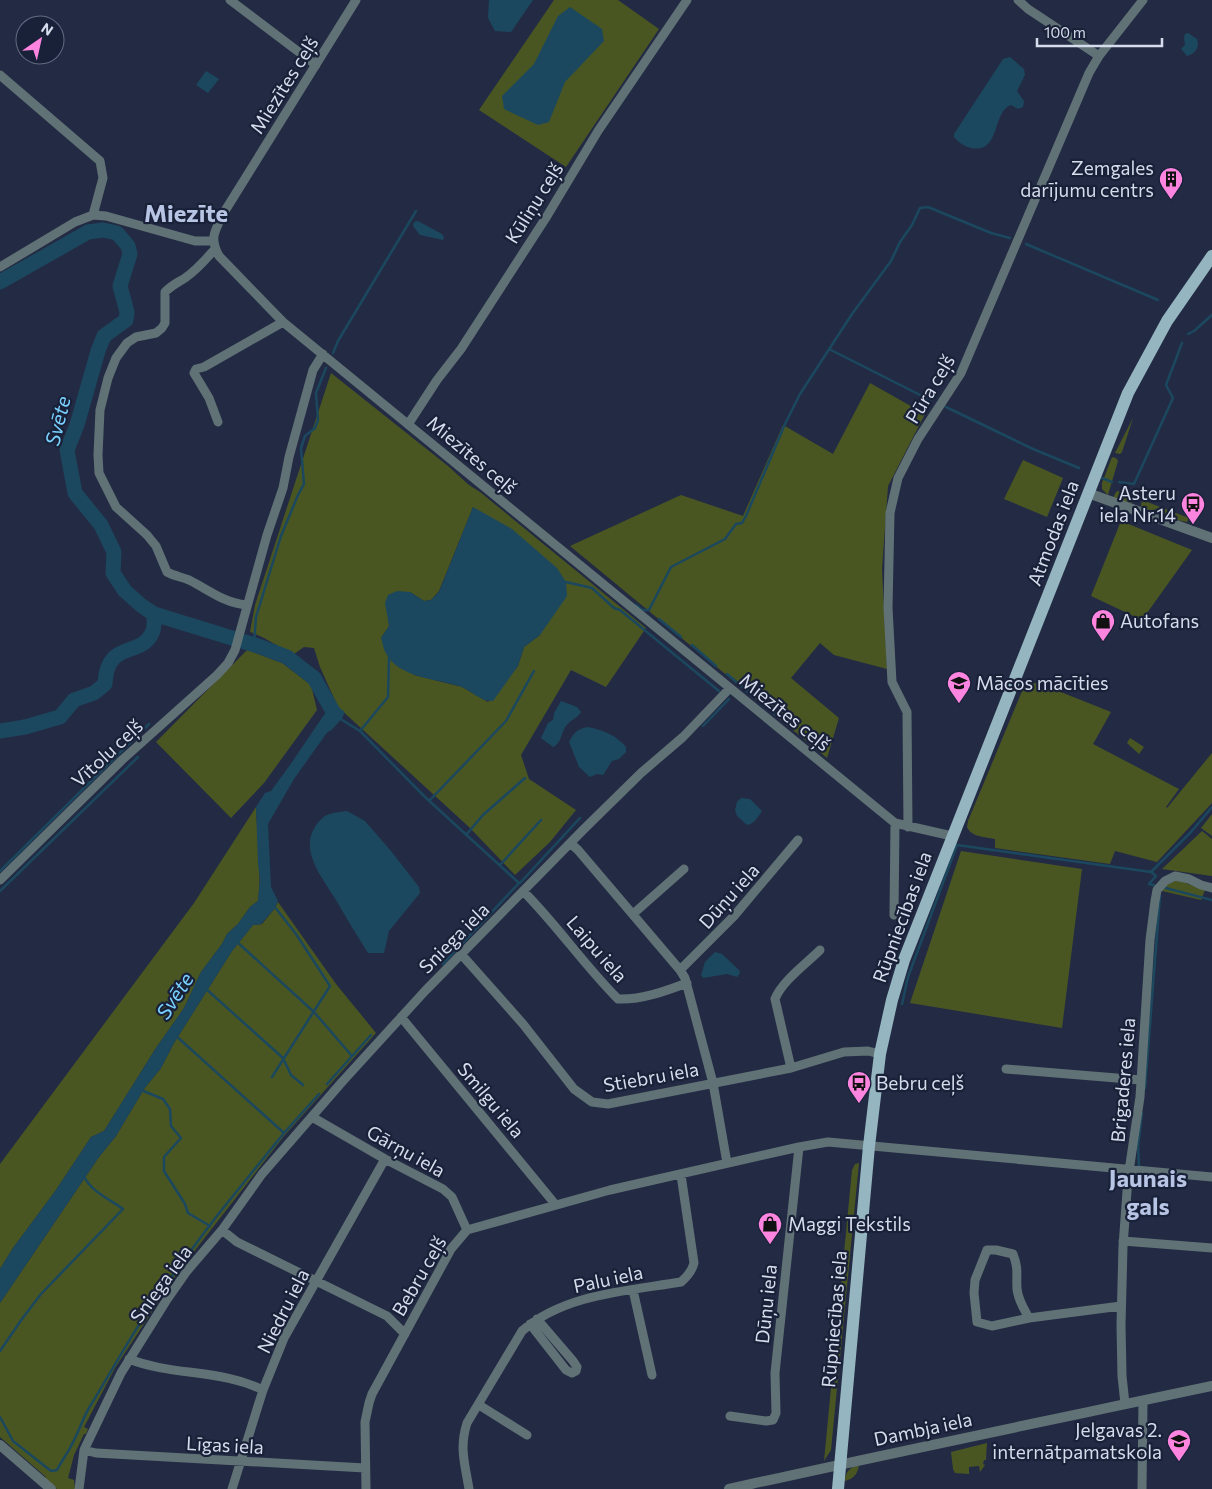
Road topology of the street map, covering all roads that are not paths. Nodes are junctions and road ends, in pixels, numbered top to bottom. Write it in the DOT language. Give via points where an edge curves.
graph roads {
  1 [pos="230,0"];
  2 [pos="356,0"];
  3 [pos="687,0"];
  4 [pos="1018,0"];
  5 [pos="1143,0"];
  6 [pos="1099,56"];
  7 [pos="316,65"];
  8 [pos="0,74"];
  9 [pos="93,215"];
  10 [pos="214,245"];
  11 [pos="1212,256"];
  12 [pos="0,267"];
  13 [pos="283,322"];
  14 [pos="323,354"];
  15 [pos="218,422"];
  16 [pos="409,423"];
  17 [pos="1088,493"];
  18 [pos="1212,538"];
  19 [pos="246,605"];
  20 [pos="730,688"];
  21 [pos="895,823"];
  22 [pos="908,827"];
  23 [pos="952,836"];
  24 [pos="798,840"];
  25 [pos="570,843"];
  26 [pos="684,869"];
  27 [pos="0,880"];
  28 [pos="1212,888"];
  29 [pos="523,891"];
  30 [pos="633,914"];
  31 [pos="894,915"];
  32 [pos="820,950"];
  33 [pos="461,954"];
  34 [pos="680,970"];
  35 [pos="687,983"];
  36 [pos="401,1017"];
  37 [pos="880,1054"];
  38 [pos="791,1068"];
  39 [pos="1006,1070"];
  40 [pos="1141,1080"];
  41 [pos="713,1083"];
  42 [pos="312,1117"];
  43 [pos="869,1146"];
  44 [pos="799,1147"];
  45 [pos="385,1159"];
  46 [pos="727,1163"];
  47 [pos="1130,1169"];
  48 [pos="681,1175"];
  49 [pos="1212,1177"];
  50 [pos="555,1204"];
  51 [pos="222,1230"];
  52 [pos="467,1230"];
  53 [pos="1123,1241"];
  54 [pos="1212,1248"];
  55 [pos="315,1282"];
  56 [pos="633,1290"];
  57 [pos="1121,1306"];
  58 [pos="1029,1318"];
  59 [pos="534,1322"];
  60 [pos="405,1334"];
  61 [pos="129,1359"];
  62 [pos="652,1375"];
  63 [pos="1212,1386"];
  64 [pos="263,1390"];
  65 [pos="1143,1401"];
  66 [pos="1125,1404"];
  67 [pos="479,1405"];
  68 [pos="730,1416"];
  69 [pos="527,1435"];
  70 [pos="0,1445"];
  71 [pos="84,1450"];
  72 [pos="239,1462"];
  73 [pos="839,1464"];
  74 [pos="365,1468"];
  75 [pos="51,1489"];
  76 [pos="80,1489"];
  77 [pos="232,1489"];
  78 [pos="366,1489"];
  79 [pos="469,1489"];
  80 [pos="729,1489"];
  81 [pos="838,1489"];
  82 [pos="1142,1489"];
  1 -- 7 [label="street"];
  2 -- 7 [label="street, Miezītes ceļš"];
  3 -- 16 [label="street, Kūliņu ceļš" via="598,131 461,349"];
  4 -- 6 [label="street"];
  5 -- 6 [label="street, Pūra ceļš"];
  6 -- 22 [label="street, Pūra ceļš" via="961,373 918,439 898,478 890,513 888,608 892,682 907,712"];
  7 -- 10 [label="street, Miezītes ceļš" via="223,214 214,235"];
  8 -- 9 [label="street" via="100,161 103,178"];
  9 -- 10 [label="street"];
  9 -- 12 [label="street" via="75,222"];
  10 -- 13 [label="street, Miezītes ceļš" via="219,256"];
  10 -- 19 [label="street" via="203,262 165,292 165,323 162,328 156,333 136,337 116,358 100,410 99,473 116,507 156,546 167,572 234,604"];
  11 -- 17 [label="main road, Atmodas iela" via="1148,354 1128,393"];
  13 -- 14 [label="street, Miezītes ceļš"];
  13 -- 15 [label="street" via="196,369 194,373"];
  14 -- 16 [label="street, Miezītes ceļš"];
  14 -- 19 [label="street" via="313,370 289,457 284,488"];
  16 -- 20 [label="street, Miezītes ceļš"];
  17 -- 18 [label="street"];
  17 -- 23 [label="main road, Atmodas iela"];
  19 -- 27 [label="street, Vītolu ceļš" via="235,650 228,663 122,760"];
  20 -- 21 [label="street, Miezītes ceļš"];
  20 -- 25 [label="street, Sniega iela"];
  21 -- 22 [label="street, Miezītes ceļš"];
  21 -- 31 [label="street"];
  22 -- 23 [label="street, Miezītes ceļš"];
  23 -- 37 [label="main road, Rūpniecības iela" via="904,960"];
  24 -- 34 [label="street, Dūņu iela" via="734,916"];
  25 -- 29 [label="street, Sniega iela"];
  25 -- 30 [label="street"];
  26 -- 30 [label="street"];
  28 -- 40 [label="street, Brigaderes iela" via="1175,876 1156,890"];
  29 -- 33 [label="street, Sniega iela"];
  29 -- 35 [label="street, Laipu iela" via="618,999"];
  30 -- 34 [label="street"];
  32 -- 38 [label="street" via="783,985 775,999"];
  33 -- 36 [label="street, Sniega iela"];
  33 -- 41 [label="street, Stiebru iela" via="523,1024 574,1089 592,1102 608,1104"];
  34 -- 35 [label="street"];
  35 -- 41 [label="street"];
  36 -- 42 [label="street, Sniega iela"];
  36 -- 50 [label="street, Smilgu iela"];
  37 -- 38 [label="street, Stiebru iela" via="844,1052"];
  37 -- 43 [label="main road, Rūpniecības iela"];
  38 -- 41 [label="street, Stiebru iela"];
  39 -- 40 [label="street"];
  40 -- 47 [label="street, Brigaderes iela"];
  41 -- 46 [label="street"];
  42 -- 45 [label="street, Gārņu iela"];
  42 -- 51 [label="street, Sniega iela" via="262,1174"];
  43 -- 44 [label="street, Bebru ceļš" via="828,1142"];
  43 -- 47 [label="street, Bebru ceļš"];
  43 -- 73 [label="main road, Rūpniecības iela"];
  44 -- 46 [label="street, Bebru ceļš"];
  44 -- 68 [label="street, Dūņu iela" via="775,1373 776,1413 773,1420 766,1421"];
  45 -- 52 [label="street, Gārņu iela" via="443,1189 452,1197"];
  45 -- 55 [label="street, Niedru iela"];
  46 -- 48 [label="street, Bebru ceļš"];
  47 -- 49 [label="street, Bebru ceļš"];
  47 -- 53 [label="street, Brigaderes iela"];
  48 -- 50 [label="street, Bebru ceļš"];
  48 -- 56 [label="street, Palu iela" via="694,1262 692,1270 681,1282"];
  50 -- 52 [label="street, Bebru ceļš"];
  51 -- 55 [label="street" via="237,1242"];
  51 -- 61 [label="street, Sniega iela" via="187,1271"];
  52 -- 60 [label="street, Bebru ceļš" via="451,1249"];
  53 -- 54 [label="street"];
  53 -- 57 [label="street, Brigaderes iela"];
  55 -- 60 [label="street" via="387,1316"];
  55 -- 64 [label="street, Niedru iela" via="284,1338"];
  56 -- 59 [label="street, Palu iela" via="561,1306"];
  56 -- 62 [label="street"];
  57 -- 58 [label="street"];
  57 -- 66 [label="street, Brigaderes iela"];
  58 -- 58 [label="street" via="992,1326 977,1322 975,1280 987,1250 1013,1254 1018,1271 1017,1289"];
  59 -- 59 [label="street" via="573,1361 576,1371 566,1370"];
  59 -- 67 [label="street, Palu iela" via="522,1332"];
  60 -- 74 [label="street, Bebru ceļš" via="369,1403 365,1422"];
  61 -- 64 [label="street" via="228,1378"];
  61 -- 71 [label="street, Sniega iela"];
  63 -- 65 [label="street, Dambja iela"];
  64 -- 72 [label="street, Niedru iela"];
  65 -- 66 [label="street, Dambja iela"];
  65 -- 82 [label="street"];
  66 -- 73 [label="street, Dambja iela"];
  67 -- 69 [label="street"];
  67 -- 79 [label="street, Palu iela" via="467,1423 462,1441"];
  70 -- 75 [label="street"];
  71 -- 72 [label="street, Līgas iela"];
  71 -- 76 [label="street, Sniega iela"];
  72 -- 74 [label="street, Līgas iela"];
  72 -- 77 [label="street, Niedru iela"];
  73 -- 80 [label="street, Dambja iela"];
  73 -- 81 [label="main road, Rūpniecības iela"];
  74 -- 78 [label="street, Bebru ceļš"];
}
